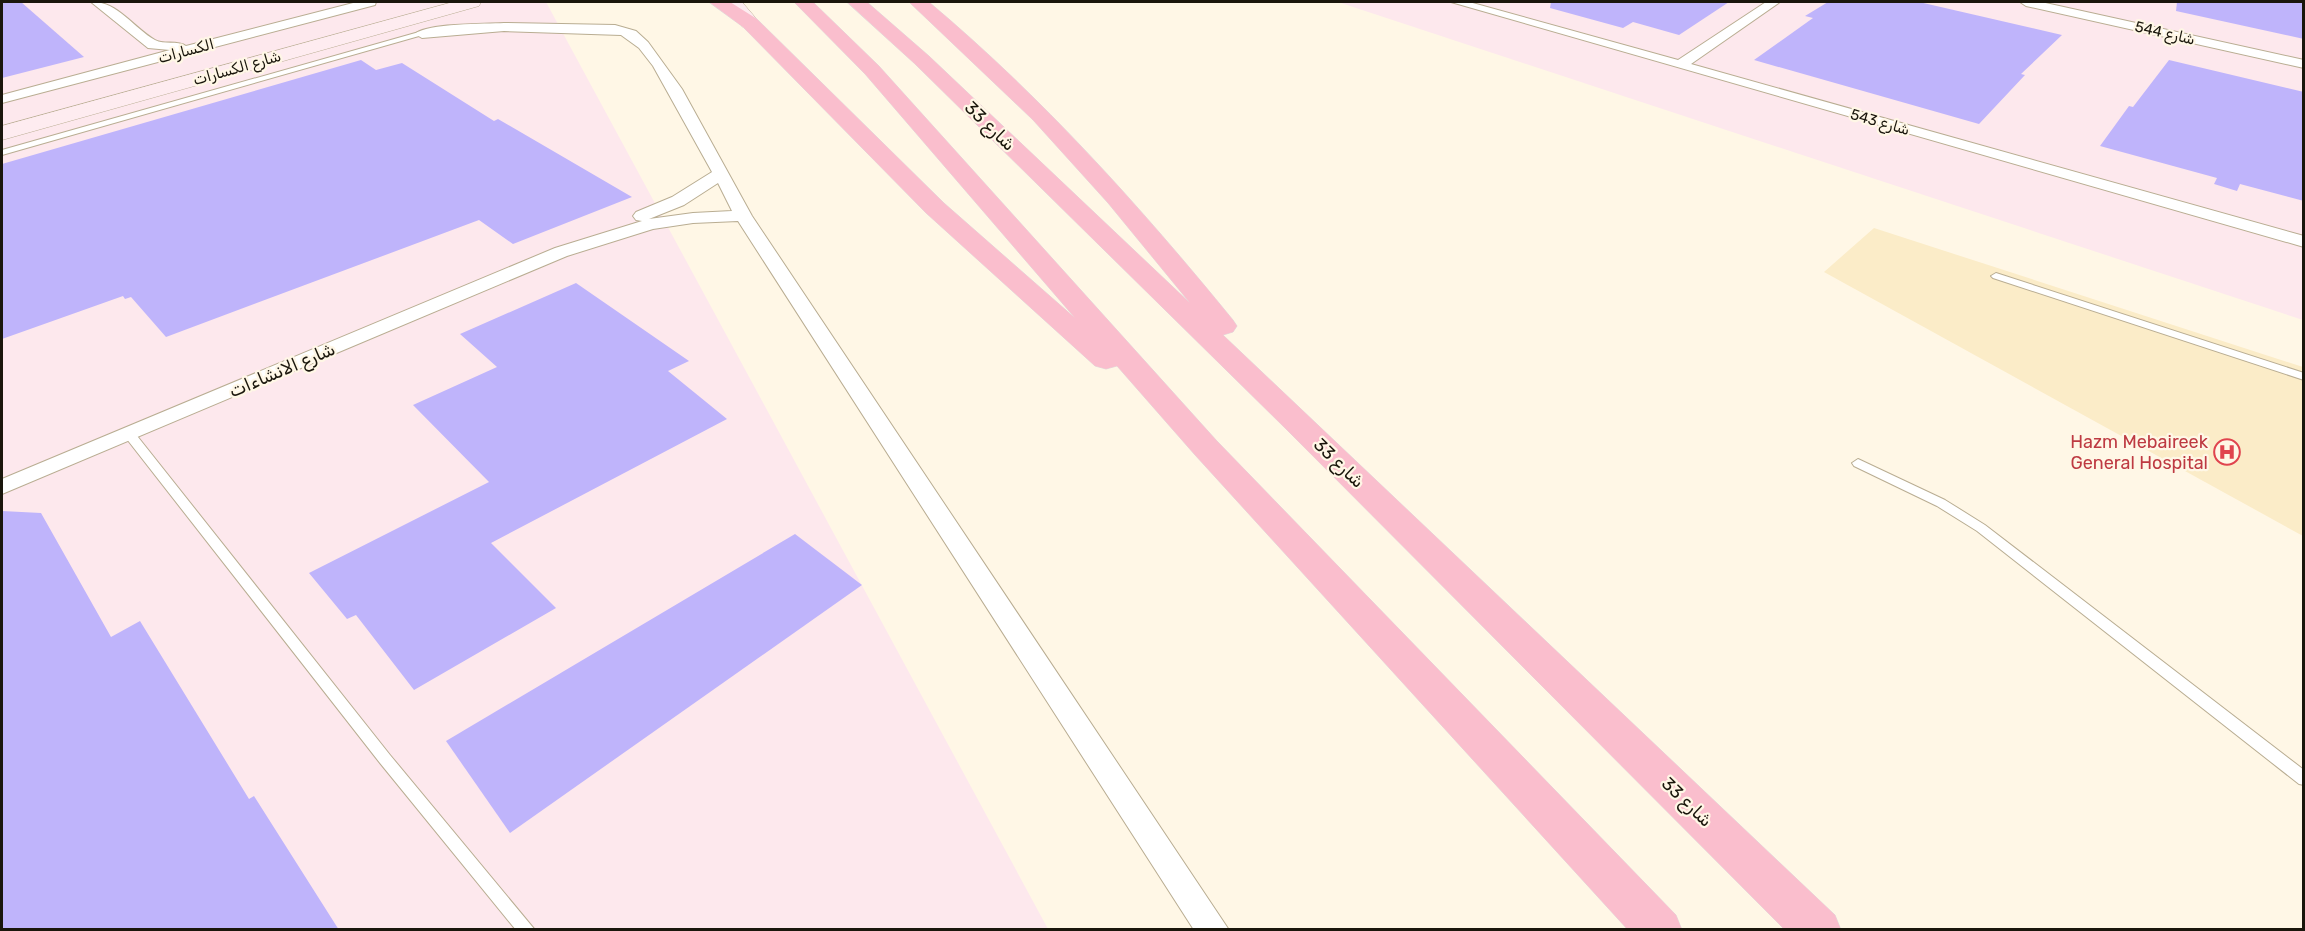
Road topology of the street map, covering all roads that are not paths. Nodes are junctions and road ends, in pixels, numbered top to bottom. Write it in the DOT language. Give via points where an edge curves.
graph roads {
  1 [pos="97,2"];
  2 [pos="370,2"];
  3 [pos="417,2"];
  4 [pos="718,2"];
  5 [pos="733,2"];
  6 [pos="803,2"];
  7 [pos="856,2"];
  8 [pos="918,2"];
  9 [pos="1457,2"];
  10 [pos="1774,2"];
  11 [pos="2026,2"];
  12 [pos="468,3"];
  13 [pos="750,23"];
  14 [pos="423,34"];
  15 [pos="153,45"];
  16 [pos="206,45"];
  17 [pos="2304,64"];
  18 [pos="1680,65"];
  19 [pos="129,66"];
  20 [pos="2,99"];
  21 [pos="2,113"];
  22 [pos="2,133"];
  23 [pos="2,153"];
  24 [pos="720,174"];
  25 [pos="743,216"];
  26 [pos="2304,242"];
  27 [pos="561,252"];
  28 [pos="1996,276"];
  29 [pos="2304,378"];
  30 [pos="1298,423"];
  31 [pos="130,435"];
  32 [pos="1206,448"];
  33 [pos="1858,463"];
  34 [pos="2,487"];
  35 [pos="2304,779"];
  36 [pos="527,930"];
  37 [pos="1213,930"];
  38 [pos="1659,930"];
  39 [pos="1818,930"];
  1 -- 15 [label="street"];
  2 -- 16 [label="street, الكسارات"];
  3 -- 21 [label="street, شارع الكسارات"];
  4 -- 13 [label="highway"];
  5 -- 13 [label="street"];
  6 -- 32 [label="highway" via="872,70"];
  7 -- 30 [label="highway, شارع 33" via="922,60"];
  8 -- 30 [label="highway" via="992,65 1079,156 1186,279"];
  9 -- 18 [label="street, شارع 543"];
  10 -- 18 [label="street"];
  11 -- 17 [label="street, شارع 544"];
  12 -- 14 [label="street"];
  12 -- 22 [label="street, شارع الكسارات"];
  13 -- 32 [label="highway" via="970,240"];
  14 -- 23 [label="lane"];
  14 -- 24 [label="street" via="500,27 602,29 633,35 666,77"];
  15 -- 16 [label="street"];
  15 -- 19 [label="street"];
  16 -- 19 [label="street, الكسارات"];
  18 -- 26 [label="street, شارع 543"];
  19 -- 20 [label="street, الكسارات"];
  24 -- 25 [label="street"];
  24 -- 27 [label="street, شارع الانشاءات" via="665,207"];
  25 -- 27 [label="street, شارع الانشاءات" via="672,220"];
  25 -- 37 [label="street"];
  27 -- 31 [label="street, شارع الانشاءات"];
  28 -- 29 [label="lane"];
  30 -- 39 [label="highway, شارع 33"];
  31 -- 34 [label="street, شارع الانشاءات"];
  31 -- 36 [label="lane" via="385,759"];
  32 -- 38 [label="highway"];
  33 -- 35 [label="lane" via="1941,503 1981,528"];
}
